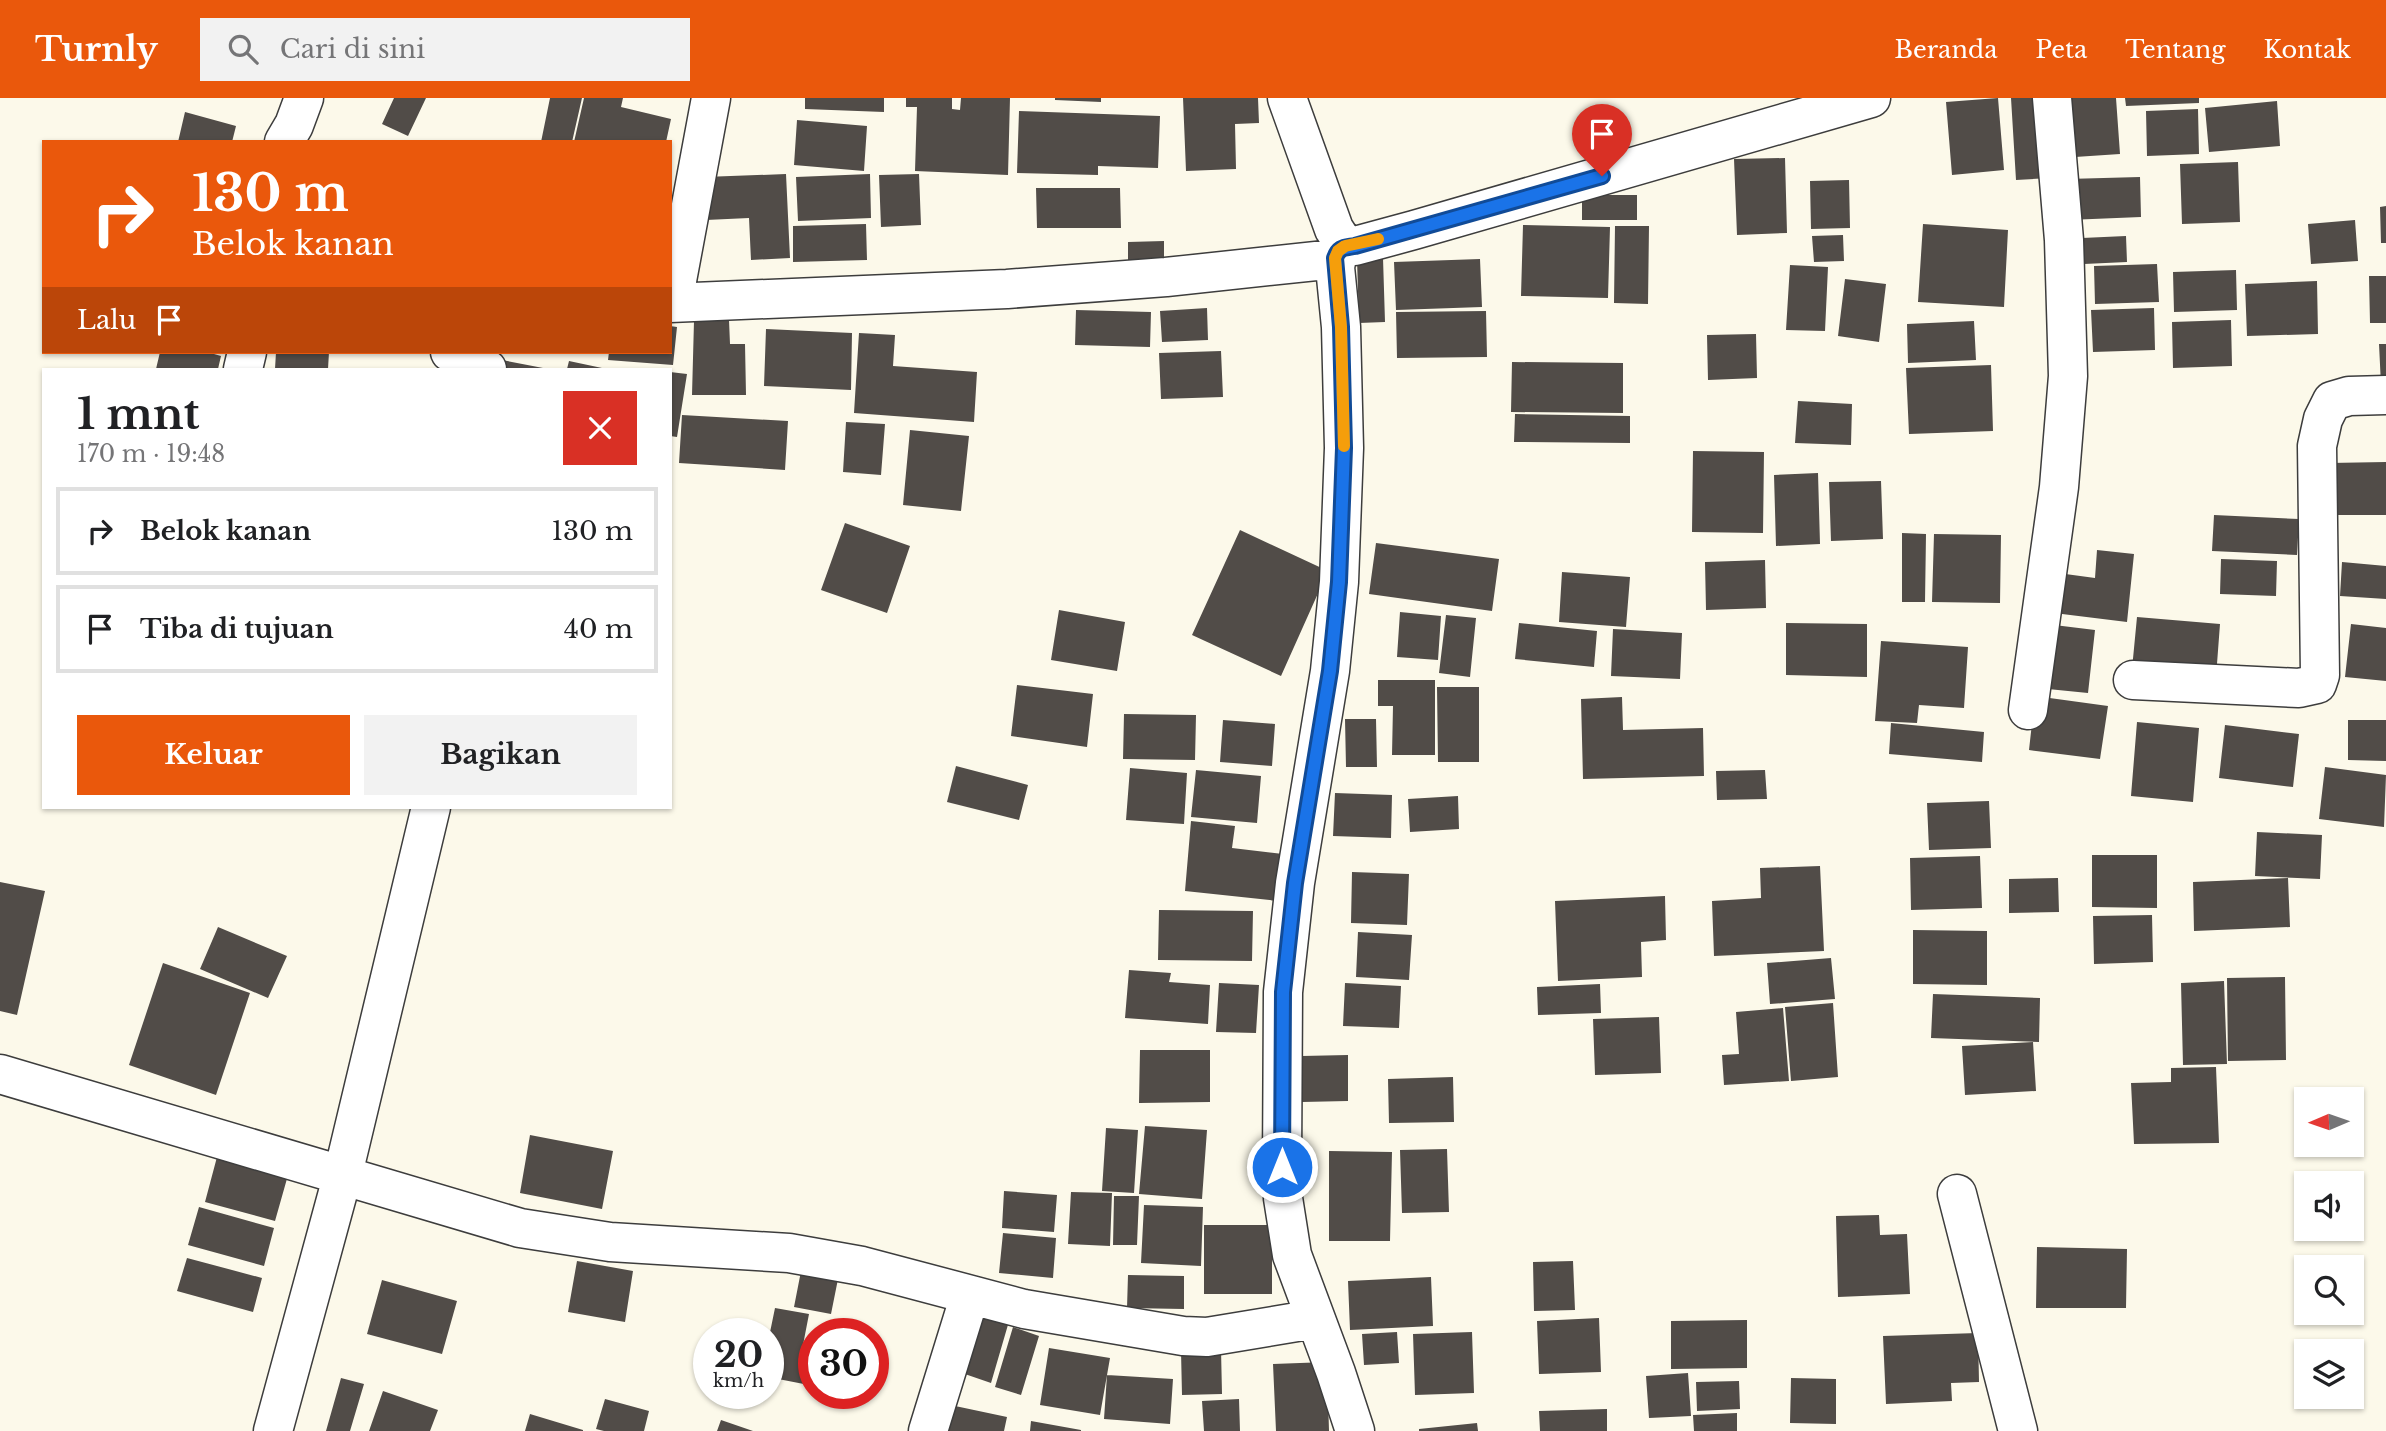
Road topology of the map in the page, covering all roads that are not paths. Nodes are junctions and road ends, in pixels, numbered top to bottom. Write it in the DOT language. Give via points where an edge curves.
graph roads {
  1 [pos="304,98"];
  2 [pos="711,98"];
  3 [pos="1287,98"];
  4 [pos="1871,98"];
  5 [pos="2052,98"];
  6 [pos="285,140"];
  7 [pos="1340,252"];
  8 [pos="672,298"];
  9 [pos="672,303"];
  10 [pos="454,354"];
  11 [pos="502,354"];
  12 [pos="486,368"];
  13 [pos="489,368"];
  14 [pos="2386,395"];
  15 [pos="2133,680"];
  16 [pos="2028,710"];
  17 [pos="431,809"];
  18 [pos="0,1073"];
  19 [pos="343,1174"];
  20 [pos="1957,1194"];
  21 [pos="970,1295"];
  22 [pos="1315,1319"];
  23 [pos="273,1431"];
  24 [pos="928,1431"];
  25 [pos="1355,1431"];
  26 [pos="2018,1431"];
  1 -- 6 [label="street"];
  2 -- 8 [label="street"];
  3 -- 7 [label="street"];
  4 -- 7 [label="street"];
  5 -- 16 [label="street" via="2064,240 2068,376 2059,487"];
  7 -- 9 [label="street" via="1166,278"];
  7 -- 22 [label="street" via="1344,448 1339,582 1283,992 1283,1198 1292,1255"];
  10 -- 12 [label="street"];
  11 -- 13 [label="street"];
  14 -- 15 [label="street" via="2332,401 2323,419 2317,446 2317,684 2299,688"];
  17 -- 19 [label="street"];
  18 -- 19 [label="street"];
  19 -- 21 [label="street" via="520,1228 610,1242 789,1253 862,1266"];
  19 -- 23 [label="street"];
  20 -- 26 [label="street"];
  21 -- 22 [label="street" via="1077,1320 1183,1336 1207,1337"];
  21 -- 24 [label="street"];
  22 -- 25 [label="street"];
}
